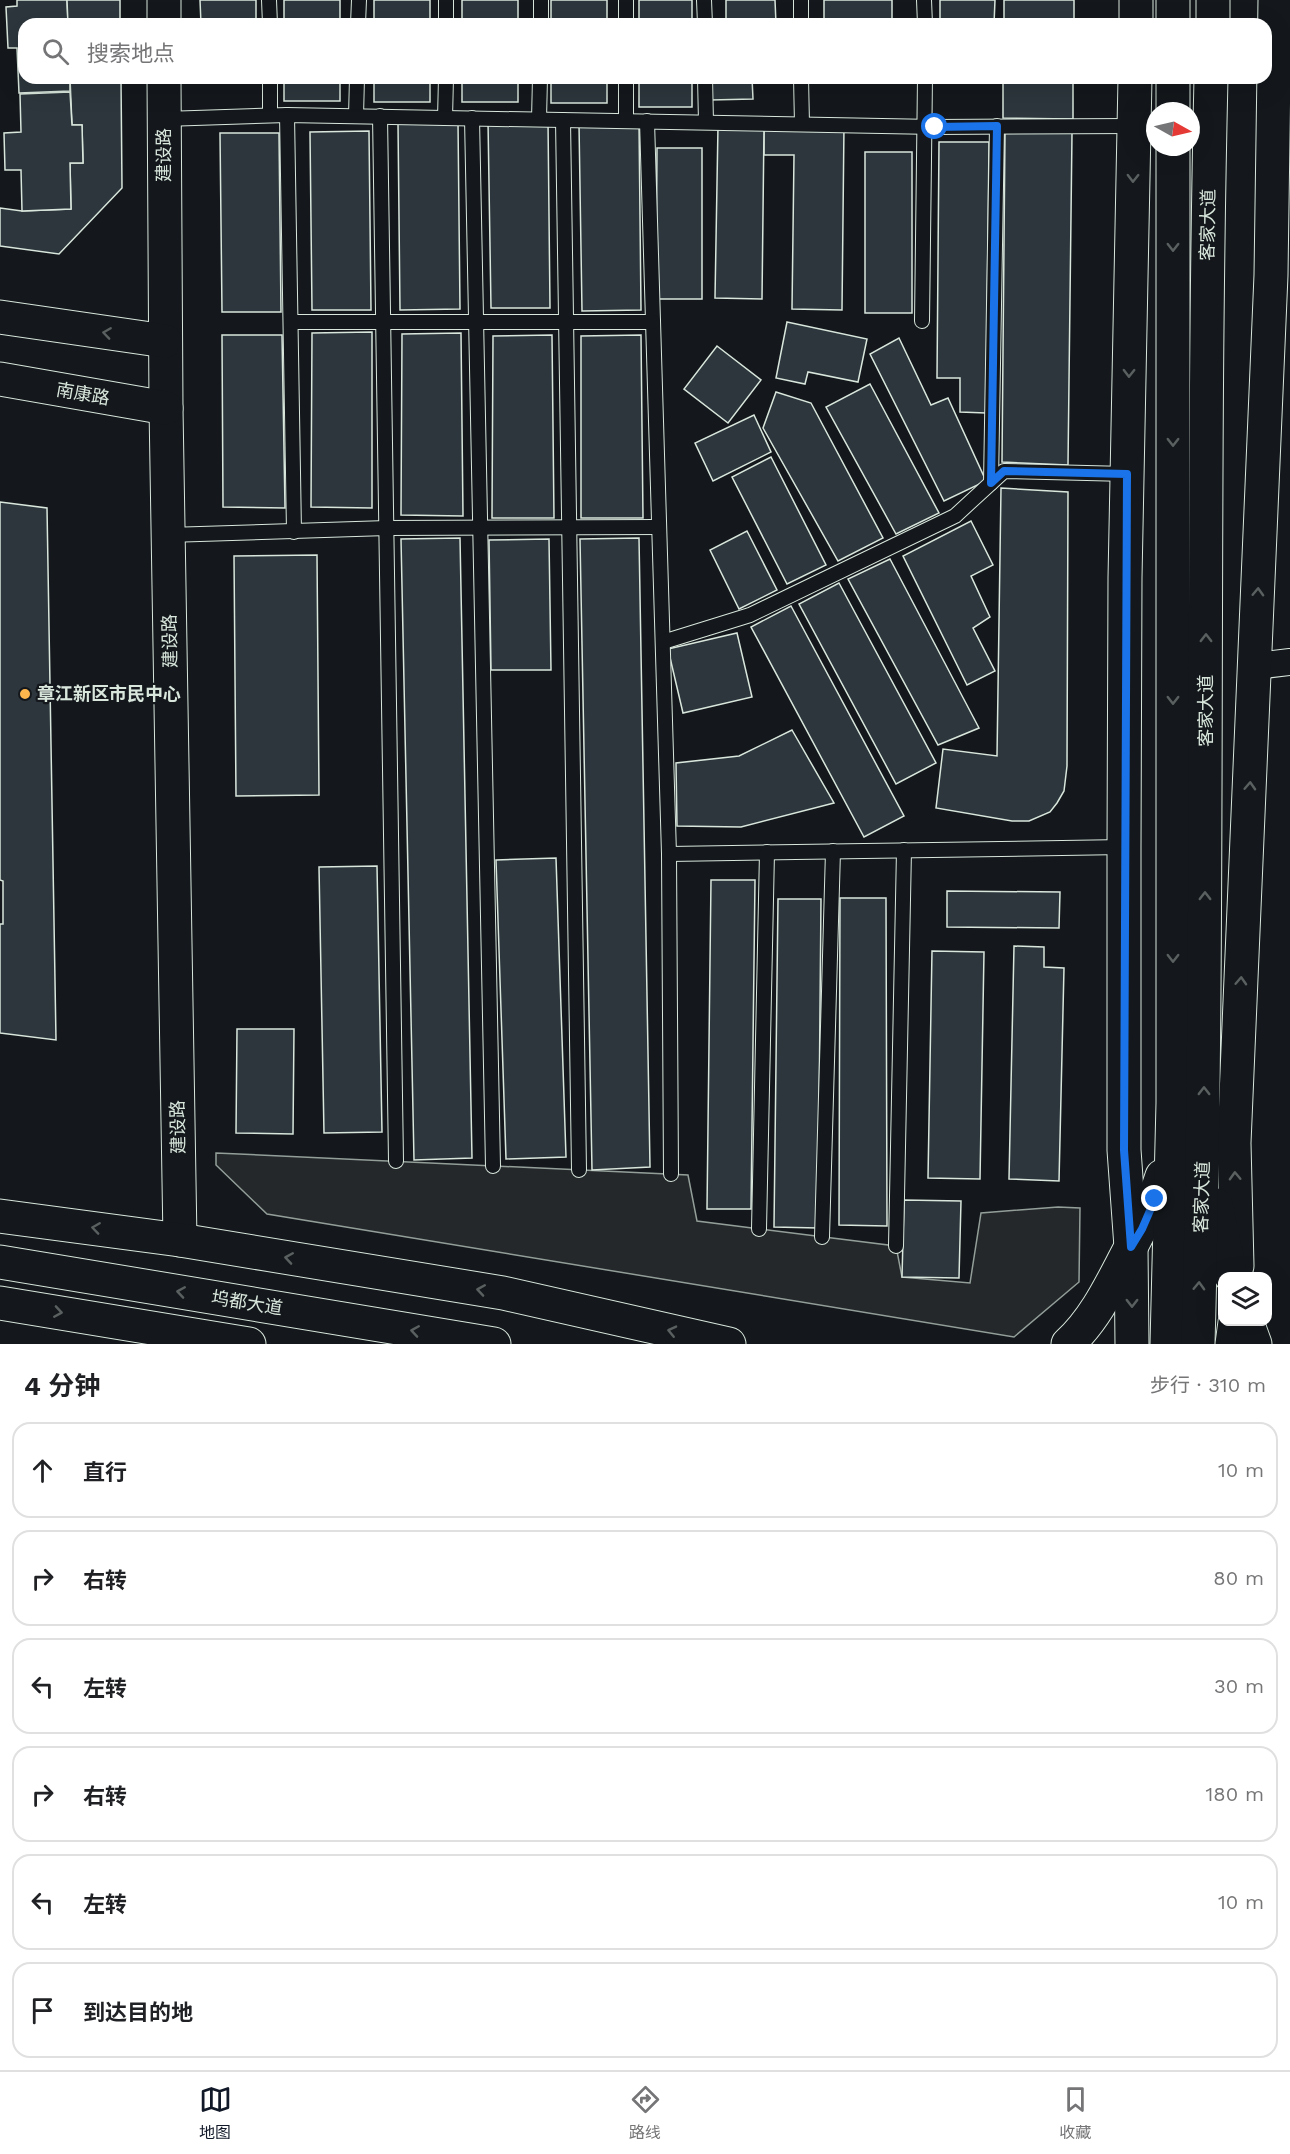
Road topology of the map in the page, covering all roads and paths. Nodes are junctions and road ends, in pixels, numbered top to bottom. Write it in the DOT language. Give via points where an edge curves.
graph roads {
  1 [pos="164,0"];
  2 [pos="269,0"];
  3 [pos="359,0"];
  4 [pos="446,0"];
  5 [pos="541,0"];
  6 [pos="626,0"];
  7 [pos="704,0"];
  8 [pos="801,0"];
  9 [pos="924,0"];
  10 [pos="1136,0"];
  11 [pos="1173,0"];
  12 [pos="1214,0"];
  13 [pos="1275,0"];
  14 [pos="164,18"];
  15 [pos="270,18"];
  16 [pos="358,18"];
  17 [pos="446,18"];
  18 [pos="541,18"];
  19 [pos="626,18"];
  20 [pos="705,18"];
  21 [pos="801,18"];
  22 [pos="925,18"];
  23 [pos="1136,18"];
  24 [pos="1173,18"];
  25 [pos="1213,18"];
  26 [pos="164,84"];
  27 [pos="270,84"];
  28 [pos="357,84"];
  29 [pos="446,84"];
  30 [pos="540,84"];
  31 [pos="626,84"];
  32 [pos="705,84"];
  33 [pos="801,84"];
  34 [pos="925,84"];
  35 [pos="1135,84"];
  36 [pos="1173,84"];
  37 [pos="1212,84"];
  38 [pos="1173,102"];
  39 [pos="270,115"];
  40 [pos="287,115"];
  41 [pos="356,116"];
  42 [pos="380,116"];
  43 [pos="445,117"];
  44 [pos="472,118"];
  45 [pos="164,119"];
  46 [pos="539,119"];
  47 [pos="563,120"];
  48 [pos="626,121"];
  49 [pos="647,121"];
  50 [pos="706,123"];
  51 [pos="801,124"];
  52 [pos="926,126"];
  53 [pos="997,126"];
  54 [pos="1134,126"];
  55 [pos="1173,156"];
  56 [pos="1280,272"];
  57 [pos="0,317"];
  58 [pos="922,321"];
  59 [pos="291,322"];
  60 [pos="383,322"];
  61 [pos="476,322"];
  62 [pos="566,322"];
  63 [pos="653,322"];
  64 [pos="165,341"];
  65 [pos="0,380"];
  66 [pos="166,408"];
  67 [pos="1127,474"];
  68 [pos="991,483"];
  69 [pos="569,527"];
  70 [pos="659,527"];
  71 [pos="387,528"];
  72 [pos="480,528"];
  73 [pos="294,532"];
  74 [pos="168,535"];
  75 [pos="663,642"];
  76 [pos="1290,662"];
  77 [pos="1255,666"];
  78 [pos="1124,847"];
  79 [pos="904,850"];
  80 [pos="832,851"];
  81 [pos="767,852"];
  82 [pos="669,854"];
  83 [pos="1173,1103"];
  84 [pos="1203,1154"];
  85 [pos="396,1161"];
  86 [pos="493,1166"];
  87 [pos="579,1170"];
  88 [pos="671,1174"];
  89 [pos="0,1216"];
  90 [pos="759,1229"];
  91 [pos="822,1236"];
  92 [pos="180,1240"];
  93 [pos="896,1246"];
  94 [pos="1131,1247"];
  95 [pos="0,1262"];
  96 [pos="1230,1272"];
  97 [pos="1238,1272"];
  98 [pos="0,1303"];
  99 [pos="1234,1326"];
  100 [pos="1248,1326"];
  101 [pos="249,1344"];
  102 [pos="494,1344"];
  103 [pos="729,1344"];
  104 [pos="1068,1344"];
  105 [pos="1132,1344"];
  106 [pos="1167,1344"];
  107 [pos="1198,1344"];
  108 [pos="1232,1344"];
  109 [pos="1255,1344"];
  1 -- 14 [label="street"];
  2 -- 15 [label="lane"];
  3 -- 16 [label="lane"];
  4 -- 17 [label="lane"];
  5 -- 18 [label="lane"];
  6 -- 19 [label="lane"];
  7 -- 20 [label="lane"];
  8 -- 21 [label="lane"];
  9 -- 22 [label="lane"];
  10 -- 23 [label="street"];
  11 -- 24 [label="street"];
  12 -- 25 [label="street"];
  13 -- 56 [label="street"];
  26 -- 45 [label="street, 建设路"];
  27 -- 39 [label="lane"];
  28 -- 41 [label="lane"];
  29 -- 43 [label="lane"];
  30 -- 46 [label="lane"];
  31 -- 48 [label="lane"];
  32 -- 50 [label="lane"];
  33 -- 51 [label="lane"];
  34 -- 52 [label="lane"];
  35 -- 54 [label="street"];
  36 -- 38 [label="street"];
  84 -- 37 [label="street, 客家大道, one-way" via="1207,264"];
  39 -- 40 [label="lane"];
  39 -- 45 [label="lane"];
  40 -- 41 [label="lane"];
  40 -- 59 [label="lane"];
  41 -- 42 [label="lane"];
  42 -- 43 [label="lane"];
  42 -- 60 [label="lane"];
  43 -- 44 [label="lane"];
  44 -- 46 [label="lane"];
  44 -- 61 [label="lane"];
  45 -- 64 [label="street, 建设路"];
  46 -- 47 [label="lane"];
  47 -- 48 [label="lane"];
  47 -- 62 [label="lane"];
  48 -- 49 [label="lane"];
  49 -- 50 [label="lane"];
  49 -- 63 [label="lane"];
  50 -- 51 [label="lane"];
  51 -- 52 [label="lane"];
  52 -- 53 [label="lane"];
  52 -- 58 [label="lane"];
  53 -- 54 [label="lane"];
  53 -- 68 [label="lane"];
  54 -- 67 [label="street, one-way"];
  55 -- 83 [label="street, 客家大道, one-way"];
  77 -- 56 [label="street, one-way"];
  64 -- 57 [label="street, one-way"];
  59 -- 60 [label="lane"];
  59 -- 73 [label="lane"];
  60 -- 61 [label="lane"];
  60 -- 71 [label="lane"];
  61 -- 62 [label="lane"];
  61 -- 72 [label="lane"];
  62 -- 63 [label="lane"];
  62 -- 69 [label="lane"];
  63 -- 70 [label="lane"];
  64 -- 66 [label="street, 建设路"];
  65 -- 66 [label="street, 南康路"];
  66 -- 74 [label="street, 建设路"];
  67 -- 68 [label="lane" via="1004,471"];
  67 -- 78 [label="street"];
  68 -- 75 [label="lane" via="955,516 750,615"];
  69 -- 70 [label="lane"];
  69 -- 72 [label="lane"];
  69 -- 87 [label="lane"];
  70 -- 75 [label="lane"];
  71 -- 72 [label="lane"];
  71 -- 73 [label="lane"];
  71 -- 85 [label="lane"];
  72 -- 86 [label="lane"];
  73 -- 74 [label="lane"];
  74 -- 92 [label="street, 建设路"];
  75 -- 82 [label="lane"];
  76 -- 77 [label="street"];
  97 -- 77 [label="street, one-way" via="1234,1143"];
  78 -- 79 [label="lane"];
  78 -- 94 [label="street" via="1124,1150"];
  79 -- 80 [label="lane"];
  79 -- 93 [label="lane"];
  80 -- 81 [label="lane"];
  80 -- 91 [label="lane"];
  81 -- 82 [label="lane"];
  81 -- 90 [label="lane"];
  82 -- 88 [label="lane"];
  83 -- 94 [label="street" via="1165,1168 1151,1209"];
  83 -- 106 [label="street, 客家大道"];
  84 -- 96 [label="street"];
  107 -- 84 [label="street, 客家大道, one-way"];
  92 -- 89 [label="street, one-way"];
  103 -- 92 [label="street, one-way" via="503,1293"];
  94 -- 104 [label="street" via="1096,1311"];
  94 -- 105 [label="street, one-way"];
  102 -- 95 [label="street, 坞都大道, one-way"];
  98 -- 101 [label="street, one-way"];
  99 -- 108 [label="street"];
  100 -- 109 [label="street"];
}
